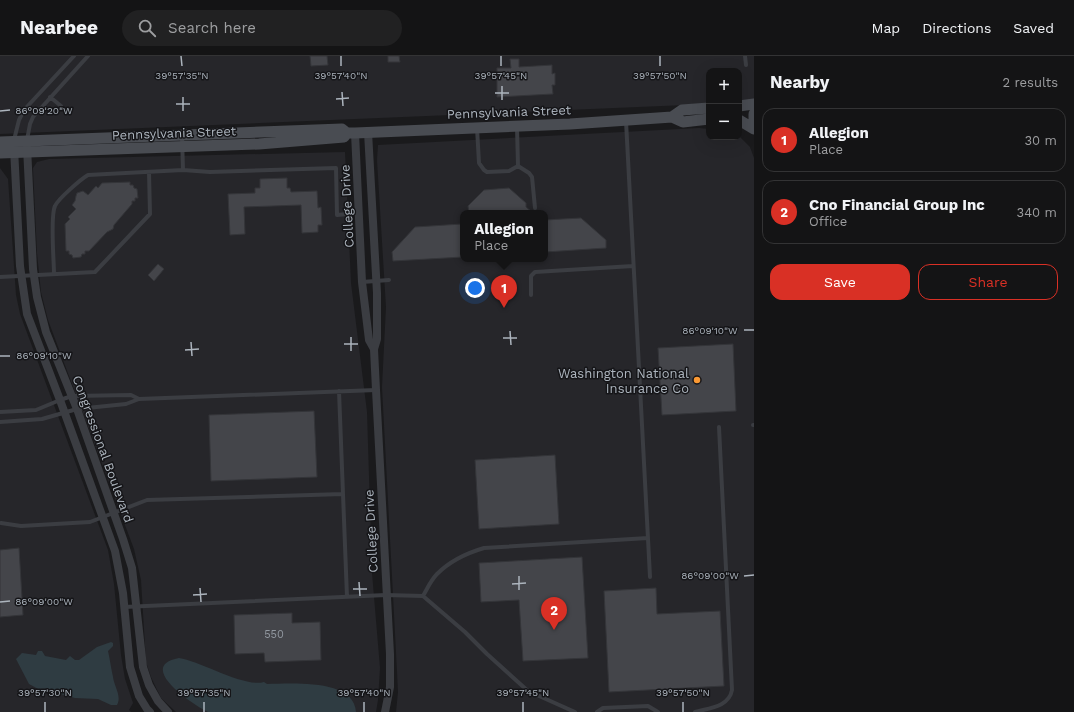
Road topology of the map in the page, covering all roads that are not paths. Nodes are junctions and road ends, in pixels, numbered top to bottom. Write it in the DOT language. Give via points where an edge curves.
graph roads {
  1 [pos="74,56"];
  2 [pos="88,56"];
  3 [pos="745,56"];
  4 [pos="746,65"];
  5 [pos="50,97"];
  6 [pos="754,104"];
  7 [pos="61,106"];
  8 [pos="742,106"];
  9 [pos="706,108"];
  10 [pos="754,114"];
  11 [pos="672,117"];
  12 [pos="706,120"];
  13 [pos="626,121"];
  14 [pos="754,121"];
  15 [pos="742,122"];
  16 [pos="517,126"];
  17 [pos="477,128"];
  18 [pos="754,129"];
  19 [pos="368,132"];
  20 [pos="351,133"];
  21 [pos="182,135"];
  22 [pos="14,141"];
  23 [pos="27,141"];
  24 [pos="0,142"];
  25 [pos="183,147"];
  26 [pos="27,152"];
  27 [pos="0,153"];
  28 [pos="14,153"];
  29 [pos="518,166"];
  30 [pos="183,170"];
  31 [pos="149,172"];
  32 [pos="535,208"];
  33 [pos="358,214"];
  34 [pos="633,266"];
  35 [pos="54,274"];
  36 [pos="34,275"];
  37 [pos="21,276"];
  38 [pos="0,277"];
  39 [pos="389,280"];
  40 [pos="376,281"];
  41 [pos="362,282"];
  42 [pos="531,294"];
  43 [pos="374,349"];
  44 [pos="376,390"];
  45 [pos="339,392"];
  46 [pos="72,396"];
  47 [pos="139,399"];
  48 [pos="60,400"];
  49 [pos="77,409"];
  50 [pos="20,411"];
  51 [pos="0,412"];
  52 [pos="65,413"];
  53 [pos="20,421"];
  54 [pos="0,422"];
  55 [pos="718,427"];
  56 [pos="343,494"];
  57 [pos="114,513"];
  58 [pos="103,518"];
  59 [pos="1,523"];
  60 [pos="648,538"];
  61 [pos="650,577"];
  62 [pos="386,595"];
  63 [pos="423,596"];
  64 [pos="347,597"];
  65 [pos="136,606"];
  66 [pos="124,607"];
  67 [pos="158,701"];
  68 [pos="147,711"];
  69 [pos="168,712"];
  70 [pos="385,712"];
  71 [pos="575,712"];
  72 [pos="597,712"];
  73 [pos="658,712"];
  74 [pos="695,712"];
  1 -- 22 [label="lane" via="24,110"];
  2 -- 5 [label="lane"];
  3 -- 4 [label="lane"];
  5 -- 7 [label="lane"];
  5 -- 23 [label="lane" via="33,117"];
  6 -- 8 [label="main road"];
  9 -- 11 [label="main road, Pennsylvania Street" via="682,110"];
  10 -- 14 [label="main road"];
  11 -- 12 [label="main road, Pennsylvania Street" via="683,122"];
  11 -- 13 [label="main road, Pennsylvania Street"];
  13 -- 16 [label="main road, Pennsylvania Street"];
  13 -- 34 [label="lane"];
  15 -- 18 [label="main road"];
  16 -- 17 [label="main road, Pennsylvania Street"];
  16 -- 29 [label="lane"];
  17 -- 19 [label="main road, Pennsylvania Street"];
  17 -- 29 [label="lane" via="479,163 484,170 509,171"];
  19 -- 20 [label="main road, Pennsylvania Street"];
  19 -- 40 [label="street, College Drive"];
  20 -- 21 [label="main road, Pennsylvania Street" via="342,129"];
  20 -- 25 [label="main road, Pennsylvania Street" via="344,137"];
  20 -- 33 [label="street, College Drive"];
  21 -- 23 [label="main road, Pennsylvania Street"];
  21 -- 25 [label="lane"];
  22 -- 23 [label="main road, Pennsylvania Street"];
  22 -- 24 [label="main road, Pennsylvania Street"];
  22 -- 28 [label="street, Congressional Boulevard"];
  23 -- 26 [label="street, Congressional Boulevard"];
  25 -- 26 [label="main road, Pennsylvania Street"];
  25 -- 30 [label="lane"];
  26 -- 28 [label="main road, Pennsylvania Street"];
  26 -- 36 [label="street, Congressional Boulevard"];
  27 -- 28 [label="main road, Pennsylvania Street"];
  28 -- 37 [label="street, Congressional Boulevard"];
  29 -- 32 [label="lane" via="532,177"];
  30 -- 31 [label="lane"];
  30 -- 33 [label="lane" via="210,172 336,168 338,215"];
  31 -- 35 [label="lane" via="150,214 95,272"];
  31 -- 35 [label="lane" via="88,175 80,179 55,206"];
  33 -- 41 [label="street, College Drive"];
  34 -- 42 [label="lane" via="535,272 530,276"];
  34 -- 60 [label="lane"];
  35 -- 36 [label="lane"];
  36 -- 37 [label="lane"];
  36 -- 46 [label="street, Congressional Boulevard" via="45,326"];
  37 -- 38 [label="lane"];
  37 -- 48 [label="street, Congressional Boulevard" via="30,323"];
  39 -- 40 [label="lane"];
  40 -- 41 [label="lane"];
  40 -- 43 [label="street, College Drive" via="377,340"];
  41 -- 43 [label="street, College Drive" via="369,340"];
  43 -- 44 [label="street, College Drive"];
  44 -- 45 [label="lane"];
  44 -- 62 [label="street, College Drive"];
  45 -- 47 [label="lane"];
  45 -- 56 [label="lane"];
  46 -- 47 [label="lane" via="131,395"];
  46 -- 48 [label="lane"];
  46 -- 49 [label="street, Congressional Boulevard"];
  47 -- 49 [label="lane" via="126,404"];
  48 -- 50 [label="lane" via="36,410"];
  48 -- 52 [label="street, Congressional Boulevard"];
  49 -- 52 [label="lane"];
  49 -- 57 [label="street, Congressional Boulevard"];
  50 -- 51 [label="lane"];
  50 -- 53 [label="lane"];
  52 -- 53 [label="lane"];
  52 -- 58 [label="street, Congressional Boulevard"];
  53 -- 54 [label="lane"];
  55 -- 74 [label="lane" via="732,690 724,703"];
  56 -- 57 [label="lane" via="148,500"];
  56 -- 64 [label="lane"];
  57 -- 58 [label="lane"];
  57 -- 65 [label="street, Congressional Boulevard" via="132,568"];
  58 -- 59 [label="lane" via="90,522 21,526"];
  58 -- 66 [label="street, Congressional Boulevard" via="115,551"];
  60 -- 61 [label="lane"];
  60 -- 63 [label="lane" via="484,548 451,563 436,575"];
  62 -- 63 [label="lane"];
  62 -- 64 [label="lane"];
  62 -- 70 [label="street, College Drive" via="390,687"];
  63 -- 71 [label="lane" via="528,691"];
  64 -- 65 [label="lane"];
  65 -- 66 [label="lane"];
  65 -- 67 [label="street, Congressional Boulevard" via="143,667"];
  66 -- 68 [label="street, Congressional Boulevard" via="130,667"];
  67 -- 68 [label="street"];
  67 -- 69 [label="street, Congressional Boulevard"];
  72 -- 73 [label="lane" via="603,708 648,706"];
}
